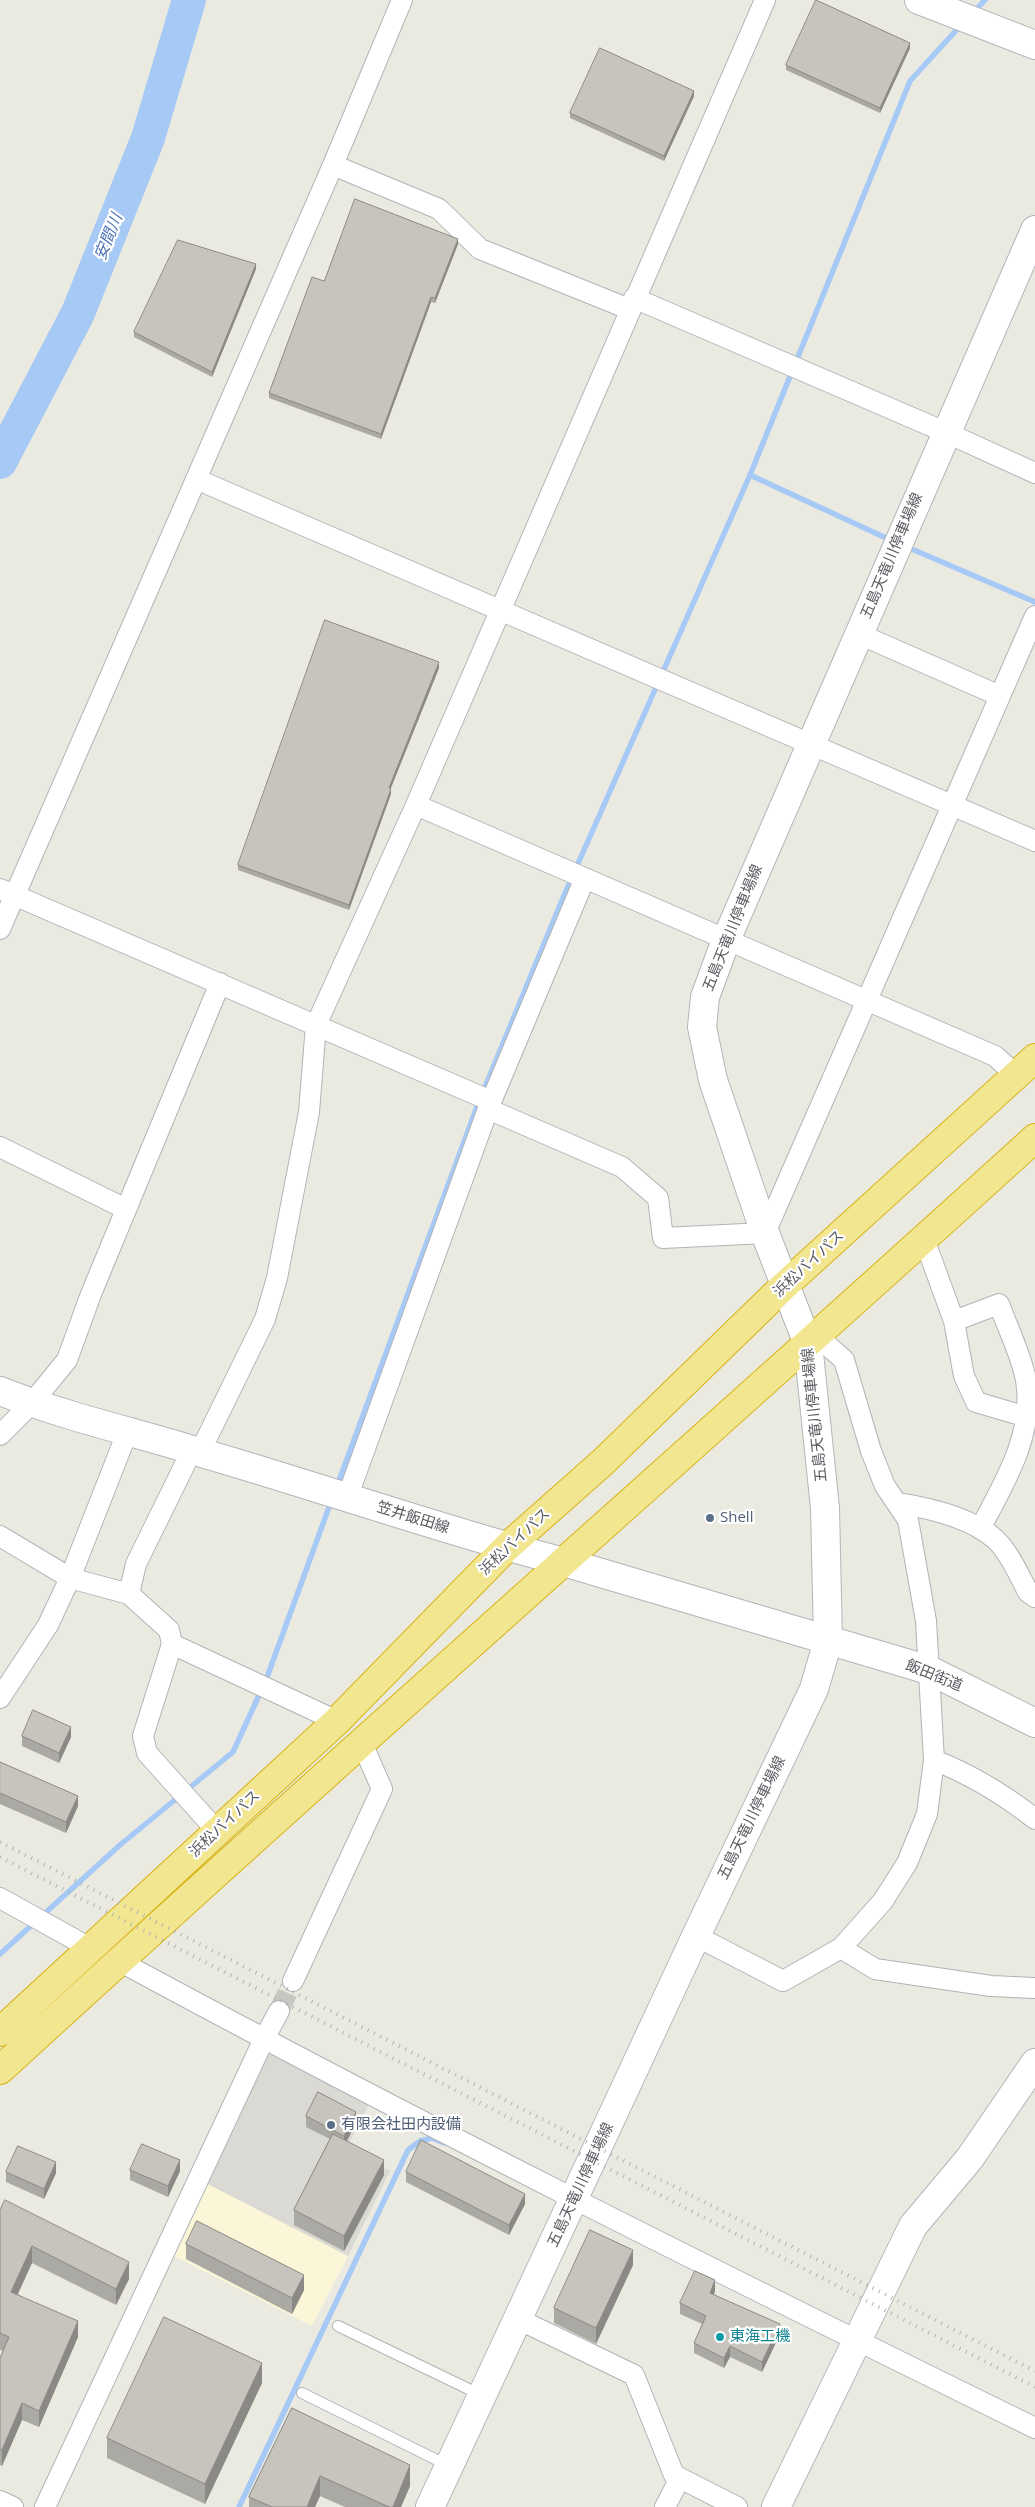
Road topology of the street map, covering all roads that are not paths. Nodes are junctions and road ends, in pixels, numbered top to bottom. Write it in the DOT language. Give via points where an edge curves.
graph roads {
  1 [pos="402,0"];
  2 [pos="765,0"];
  3 [pos="919,0"];
  4 [pos="1035,45"];
  5 [pos="332,165"];
  6 [pos="1035,230"];
  7 [pos="632,304"];
  8 [pos="945,432"];
  9 [pos="1035,473"];
  10 [pos="196,479"];
  11 [pos="500,611"];
  12 [pos="1035,616"];
  13 [pos="858,634"];
  14 [pos="1000,696"];
  15 [pos="811,745"];
  16 [pos="416,805"];
  17 [pos="953,806"];
  18 [pos="1035,841"];
  19 [pos="586,878"];
  20 [pos="7,892"];
  21 [pos="0,929"];
  22 [pos="726,940"];
  23 [pos="220,983"];
  24 [pos="868,1001"];
  25 [pos="316,1025"];
  26 [pos="1026,1066"];
  27 [pos="489,1105"];
  28 [pos="1035,1138"];
  29 [pos="0,1147"];
  30 [pos="126,1209"];
  31 [pos="765,1233"];
  32 [pos="924,1239"];
  33 [pos="785,1285"];
  34 [pos="954,1321"];
  35 [pos="812,1340"];
  36 [pos="1030,1374"];
  37 [pos="0,1391"];
  38 [pos="31,1404"];
  39 [pos="1030,1416"];
  40 [pos="127,1433"];
  41 [pos="0,1435"];
  42 [pos="196,1451"];
  43 [pos="339,1495"];
  44 [pos="897,1504"];
  45 [pos="980,1529"];
  46 [pos="0,1536"];
  47 [pos="507,1547"];
  48 [pos="564,1562"];
  49 [pos="70,1578"];
  50 [pos="129,1594"];
  51 [pos="1035,1597"];
  52 [pos="828,1641"];
  53 [pos="172,1644"];
  54 [pos="930,1670"];
  55 [pos="0,1698"];
  56 [pos="337,1721"];
  57 [pos="1035,1723"];
  58 [pos="361,1741"];
  59 [pos="934,1760"];
  60 [pos="1035,1819"];
  61 [pos="217,1831"];
  62 [pos="0,1898"];
  63 [pos="696,1936"];
  64 [pos="90,1948"];
  65 [pos="841,1948"];
  66 [pos="119,1961"];
  67 [pos="293,1981"];
  68 [pos="1035,1988"];
  69 [pos="279,2011"];
  70 [pos="0,2032"];
  71 [pos="264,2039"];
  72 [pos="1035,2063"];
  73 [pos="0,2070"];
  74 [pos="575,2199"];
  75 [pos="518,2318"];
  76 [pos="338,2326"];
  77 [pos="858,2341"];
  78 [pos="302,2394"];
  79 [pos="482,2396"];
  80 [pos="1035,2428"];
  81 [pos="449,2466"];
  82 [pos="680,2478"];
  83 [pos="0,2501"];
  84 [pos="13,2507"];
  85 [pos="45,2507"];
  86 [pos="430,2507"];
  87 [pos="665,2507"];
  88 [pos="737,2507"];
  89 [pos="776,2507"];
  1 -- 5 [label="street"];
  2 -- 7 [label="street"];
  3 -- 4 [label="main road"];
  5 -- 7 [label="street" via="439,209 480,249"];
  5 -- 10 [label="street"];
  6 -- 8 [label="main road, 五島天竜川停車場線"];
  7 -- 8 [label="street"];
  7 -- 11 [label="street"];
  8 -- 9 [label="street"];
  8 -- 13 [label="main road, 五島天竜川停車場線"];
  10 -- 11 [label="street"];
  10 -- 20 [label="street"];
  11 -- 15 [label="street"];
  11 -- 16 [label="street"];
  12 -- 14 [label="street"];
  13 -- 14 [label="street"];
  13 -- 15 [label="main road, 五島天竜川停車場線"];
  14 -- 17 [label="street"];
  15 -- 17 [label="street"];
  15 -- 22 [label="main road, 五島天竜川停車場線"];
  16 -- 19 [label="street"];
  16 -- 25 [label="street"];
  17 -- 18 [label="street"];
  17 -- 24 [label="street"];
  19 -- 22 [label="street"];
  19 -- 27 [label="street"];
  20 -- 21 [label="street"];
  20 -- 23 [label="street"];
  22 -- 24 [label="street"];
  22 -- 31 [label="main road, 五島天竜川停車場線" via="706,997 702,1027 713,1080"];
  23 -- 25 [label="street"];
  23 -- 30 [label="street"];
  24 -- 26 [label="street" via="995,1056"];
  24 -- 31 [label="street"];
  25 -- 27 [label="street"];
  25 -- 42 [label="street" via="309,1112 277,1278 265,1319"];
  26 -- 33 [label="highway, 浜松バイパス"];
  27 -- 31 [label="street" via="622,1167 658,1198 663,1238"];
  27 -- 43 [label="street"];
  28 -- 32 [label="highway, 浜松バイパス"];
  29 -- 30 [label="street"];
  30 -- 38 [label="street" via="67,1360"];
  31 -- 33 [label="main road, 五島天竜川停車場線"];
  32 -- 34 [label="street"];
  32 -- 35 [label="highway, 浜松バイパス"];
  33 -- 35 [label="main road, 五島天竜川停車場線"];
  33 -- 47 [label="highway, 浜松バイパス" via="603,1462"];
  34 -- 36 [label="street" via="999,1304"];
  34 -- 39 [label="street" via="964,1376 976,1402"];
  35 -- 44 [label="street" via="844,1360 870,1450 885,1486"];
  35 -- 48 [label="highway, 浜松バイパス"];
  35 -- 52 [label="main road, 五島天竜川停車場線" via="825,1508"];
  36 -- 39 [label="street"];
  37 -- 38 [label="main road, 笠井飯田線"];
  38 -- 40 [label="main road, 笠井飯田線"];
  38 -- 41 [label="street"];
  39 -- 45 [label="street" via="1013,1468"];
  40 -- 42 [label="main road, 笠井飯田線"];
  40 -- 49 [label="street"];
  42 -- 43 [label="main road, 笠井飯田線"];
  42 -- 50 [label="street" via="136,1564"];
  43 -- 47 [label="main road, 笠井飯田線"];
  44 -- 45 [label="street" via="924,1507"];
  44 -- 54 [label="street" via="908,1520 926,1621"];
  45 -- 51 [label="street" via="996,1540 1028,1592"];
  46 -- 49 [label="street"];
  47 -- 48 [label="main road, 笠井飯田線"];
  47 -- 56 [label="highway, 浜松バイパス"];
  48 -- 52 [label="main road, 笠井飯田線"];
  48 -- 58 [label="highway, 浜松バイパス"];
  49 -- 50 [label="street"];
  49 -- 55 [label="street" via="48,1625"];
  50 -- 53 [label="street" via="169,1630"];
  52 -- 54 [label="main road, 飯田街道"];
  52 -- 63 [label="main road, 五島天竜川停車場線" via="814,1689"];
  53 -- 56 [label="street"];
  53 -- 61 [label="street" via="144,1736 147,1752"];
  54 -- 57 [label="main road, 飯田街道"];
  54 -- 59 [label="street"];
  56 -- 61 [label="highway, 浜松バイパス"];
  58 -- 66 [label="highway, 浜松バイパス"];
  58 -- 67 [label="street" via="382,1789"];
  59 -- 60 [label="street" via="972,1775"];
  59 -- 65 [label="street" via="927,1814 907,1863 883,1901"];
  61 -- 64 [label="highway, 浜松バイパス"];
  62 -- 64 [label="street"];
  63 -- 65 [label="street" via="783,1981"];
  63 -- 74 [label="main road, 五島天竜川停車場線"];
  64 -- 70 [label="highway, 浜松バイパス"];
  65 -- 68 [label="street" via="875,1969 991,1986"];
  66 -- 71 [label="street"];
  66 -- 73 [label="highway, 浜松バイパス"];
  69 -- 71 [label="street"];
  71 -- 74 [label="street"];
  71 -- 85 [label="street"];
  72 -- 77 [label="main road" via="970,2158 913,2226"];
  74 -- 75 [label="main road, 五島天竜川停車場線"];
  74 -- 77 [label="street"];
  75 -- 79 [label="main road, 五島天竜川停車場線"];
  75 -- 82 [label="street" via="634,2375 674,2475"];
  76 -- 79 [label="lane"];
  77 -- 80 [label="street"];
  77 -- 89 [label="main road"];
  78 -- 81 [label="lane"];
  79 -- 81 [label="main road, 五島天竜川停車場線"];
  81 -- 86 [label="main road, 五島天竜川停車場線"];
  82 -- 87 [label="street"];
  82 -- 88 [label="street"];
  83 -- 84 [label="street"];
}
